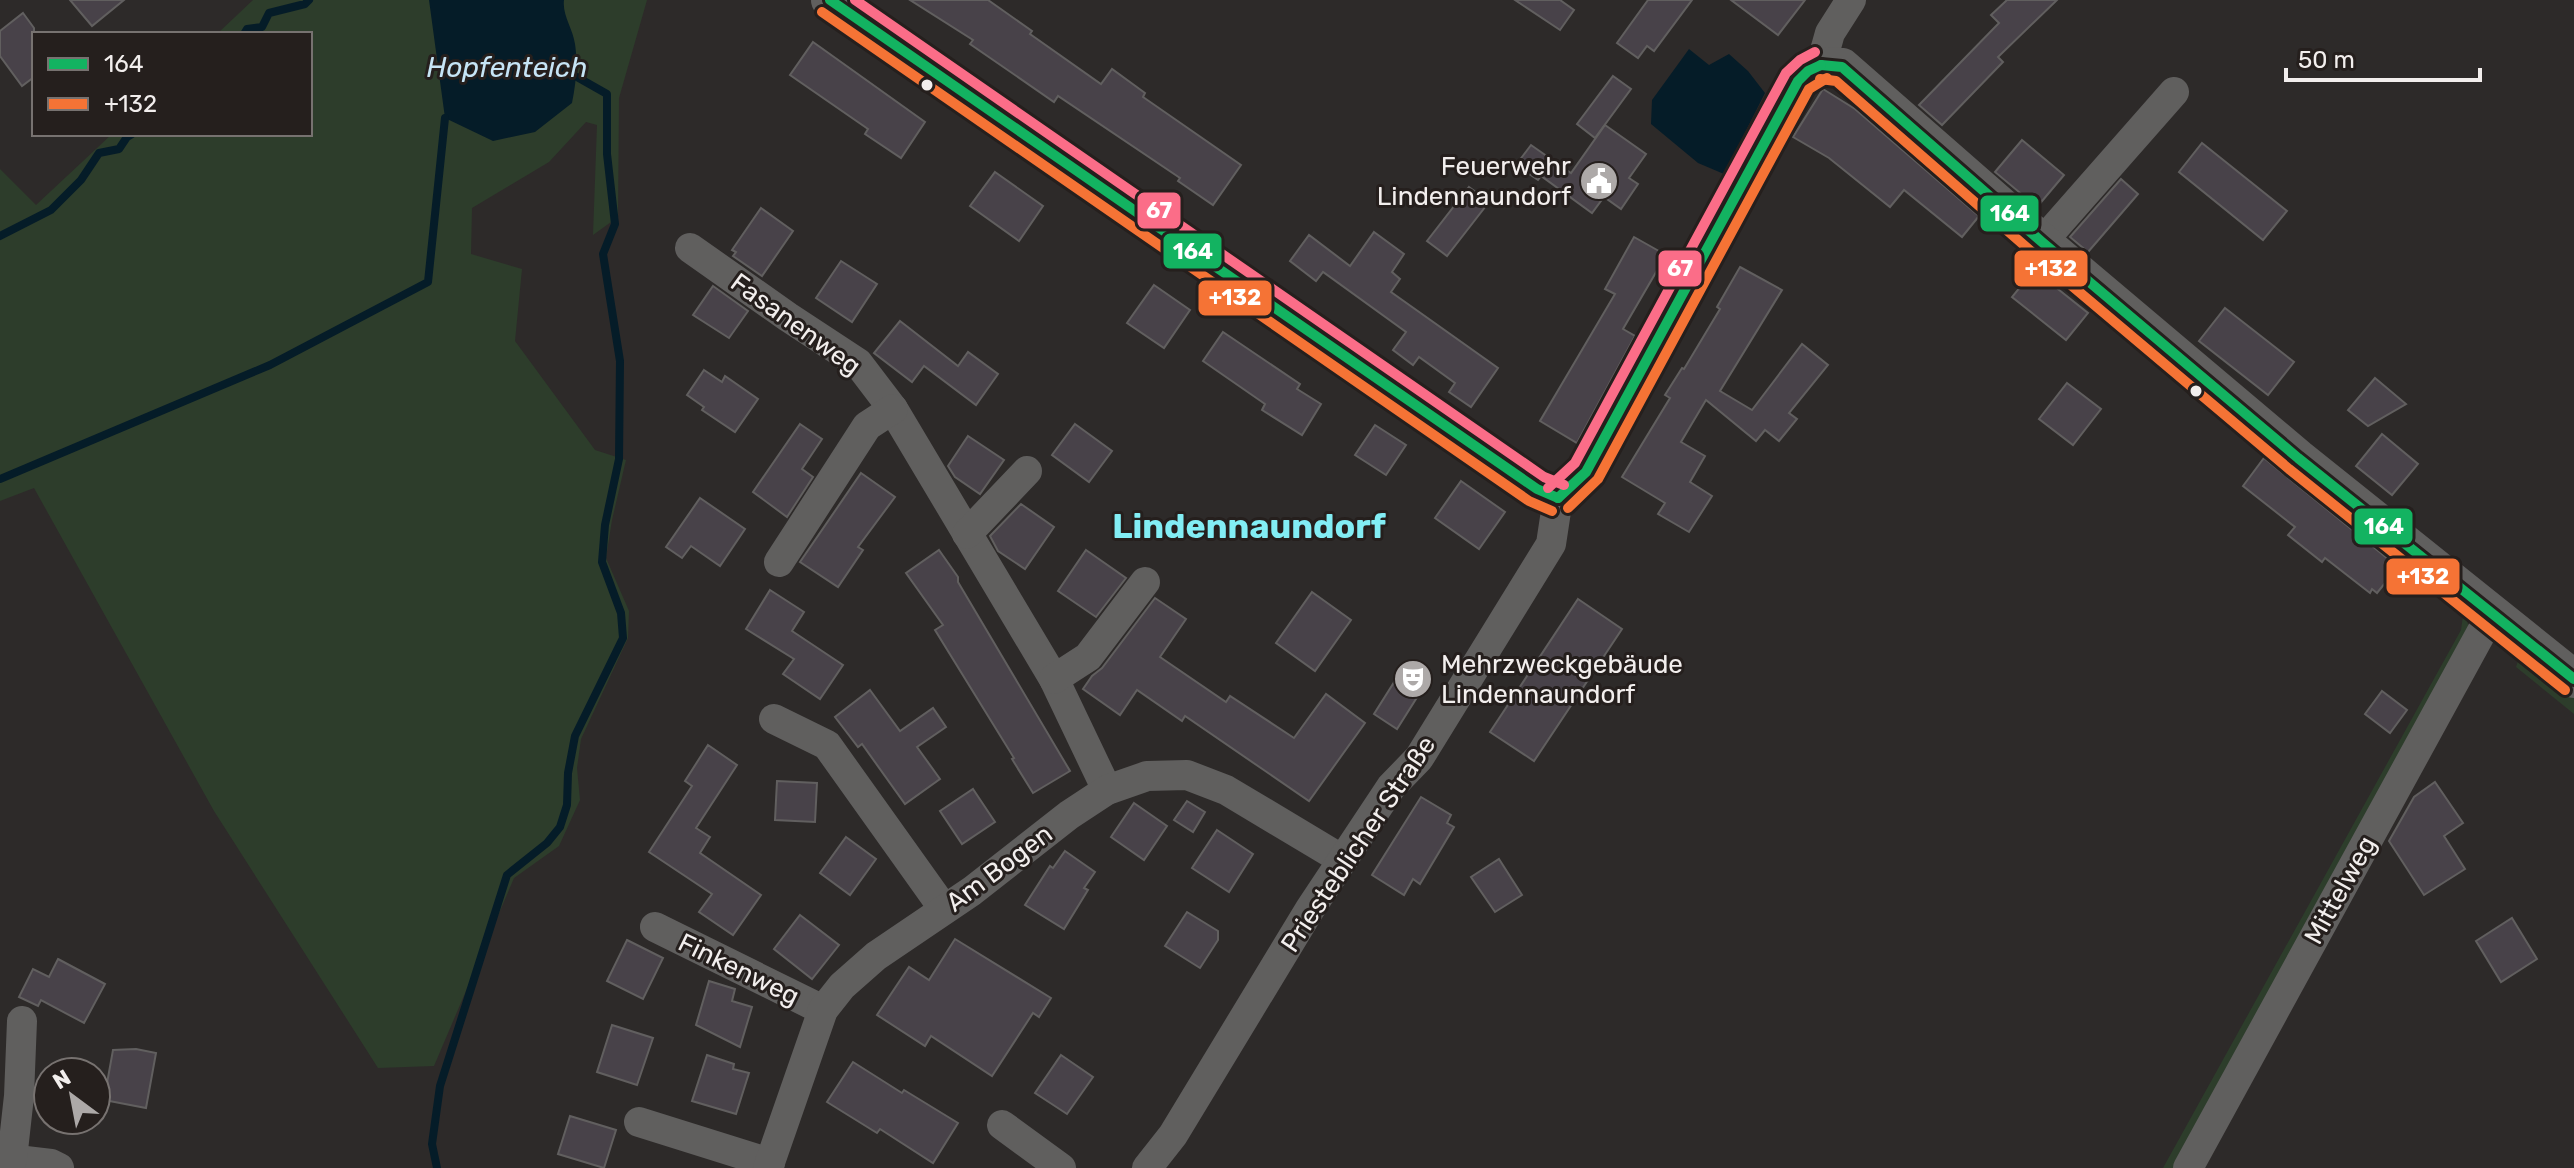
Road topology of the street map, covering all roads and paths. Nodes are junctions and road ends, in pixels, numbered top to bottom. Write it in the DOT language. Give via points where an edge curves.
graph roads {
  1 [pos="830,0"];
  2 [pos="1851,0"];
  3 [pos="1821,65"];
  4 [pos="2174,92"];
  5 [pos="2042,242"];
  6 [pos="690,248"];
  7 [pos="893,409"];
  8 [pos="1027,471"];
  9 [pos="1558,498"];
  10 [pos="967,534"];
  11 [pos="779,562"];
  12 [pos="1145,582"];
  13 [pos="2492,613"];
  14 [pos="1054,679"];
  15 [pos="2574,679"];
  16 [pos="774,719"];
  17 [pos="1107,790"];
  18 [pos="1343,860"];
  19 [pos="944,909"];
  20 [pos="655,927"];
  21 [pos="823,1010"];
  22 [pos="22,1021"];
  23 [pos="639,1122"];
  24 [pos="1002,1125"];
  25 [pos="6,1159"];
  26 [pos="769,1166"];
  27 [pos="59,1168"];
  28 [pos="1061,1168"];
  29 [pos="1147,1168"];
  30 [pos="2188,1168"];
  1 -- 9 [label="street" via="1537,489"];
  2 -- 3 [label="street" via="1830,33"];
  3 -- 5 [label="street" via="1842,67"];
  3 -- 9 [label="street" via="1798,81 1586,472"];
  4 -- 5 [label="street"];
  5 -- 13 [label="street"];
  6 -- 7 [label="street, Fasanenweg" via="858,363"];
  7 -- 10 [label="street, Fasanenweg"];
  7 -- 11 [label="street" via="867,426"];
  8 -- 10 [label="street"];
  9 -- 18 [label="street, Priesteblicher Straße" via="1551,544 1419,758 1391,787"];
  10 -- 14 [label="street, Fasanenweg"];
  12 -- 14 [label="street" via="1088,657"];
  13 -- 15 [label="street"];
  13 -- 30 [label="street, Mittelweg"];
  14 -- 17 [label="street, Fasanenweg"];
  16 -- 19 [label="street" via="827,745"];
  17 -- 18 [label="street, Am Bogen" via="1147,776 1187,775 1226,790"];
  17 -- 19 [label="street, Am Bogen"];
  18 -- 29 [label="street, Priesteblicher Straße" via="1173,1135"];
  19 -- 21 [label="street, Am Bogen" via="876,956"];
  20 -- 21 [label="street, Finkenweg"];
  21 -- 26 [label="street, Am Bogen"];
  22 -- 25 [label="street" via="19,1096"];
  23 -- 26 [label="street"];
  24 -- 28 [label="street"];
  25 -- 27 [label="street"];
}
